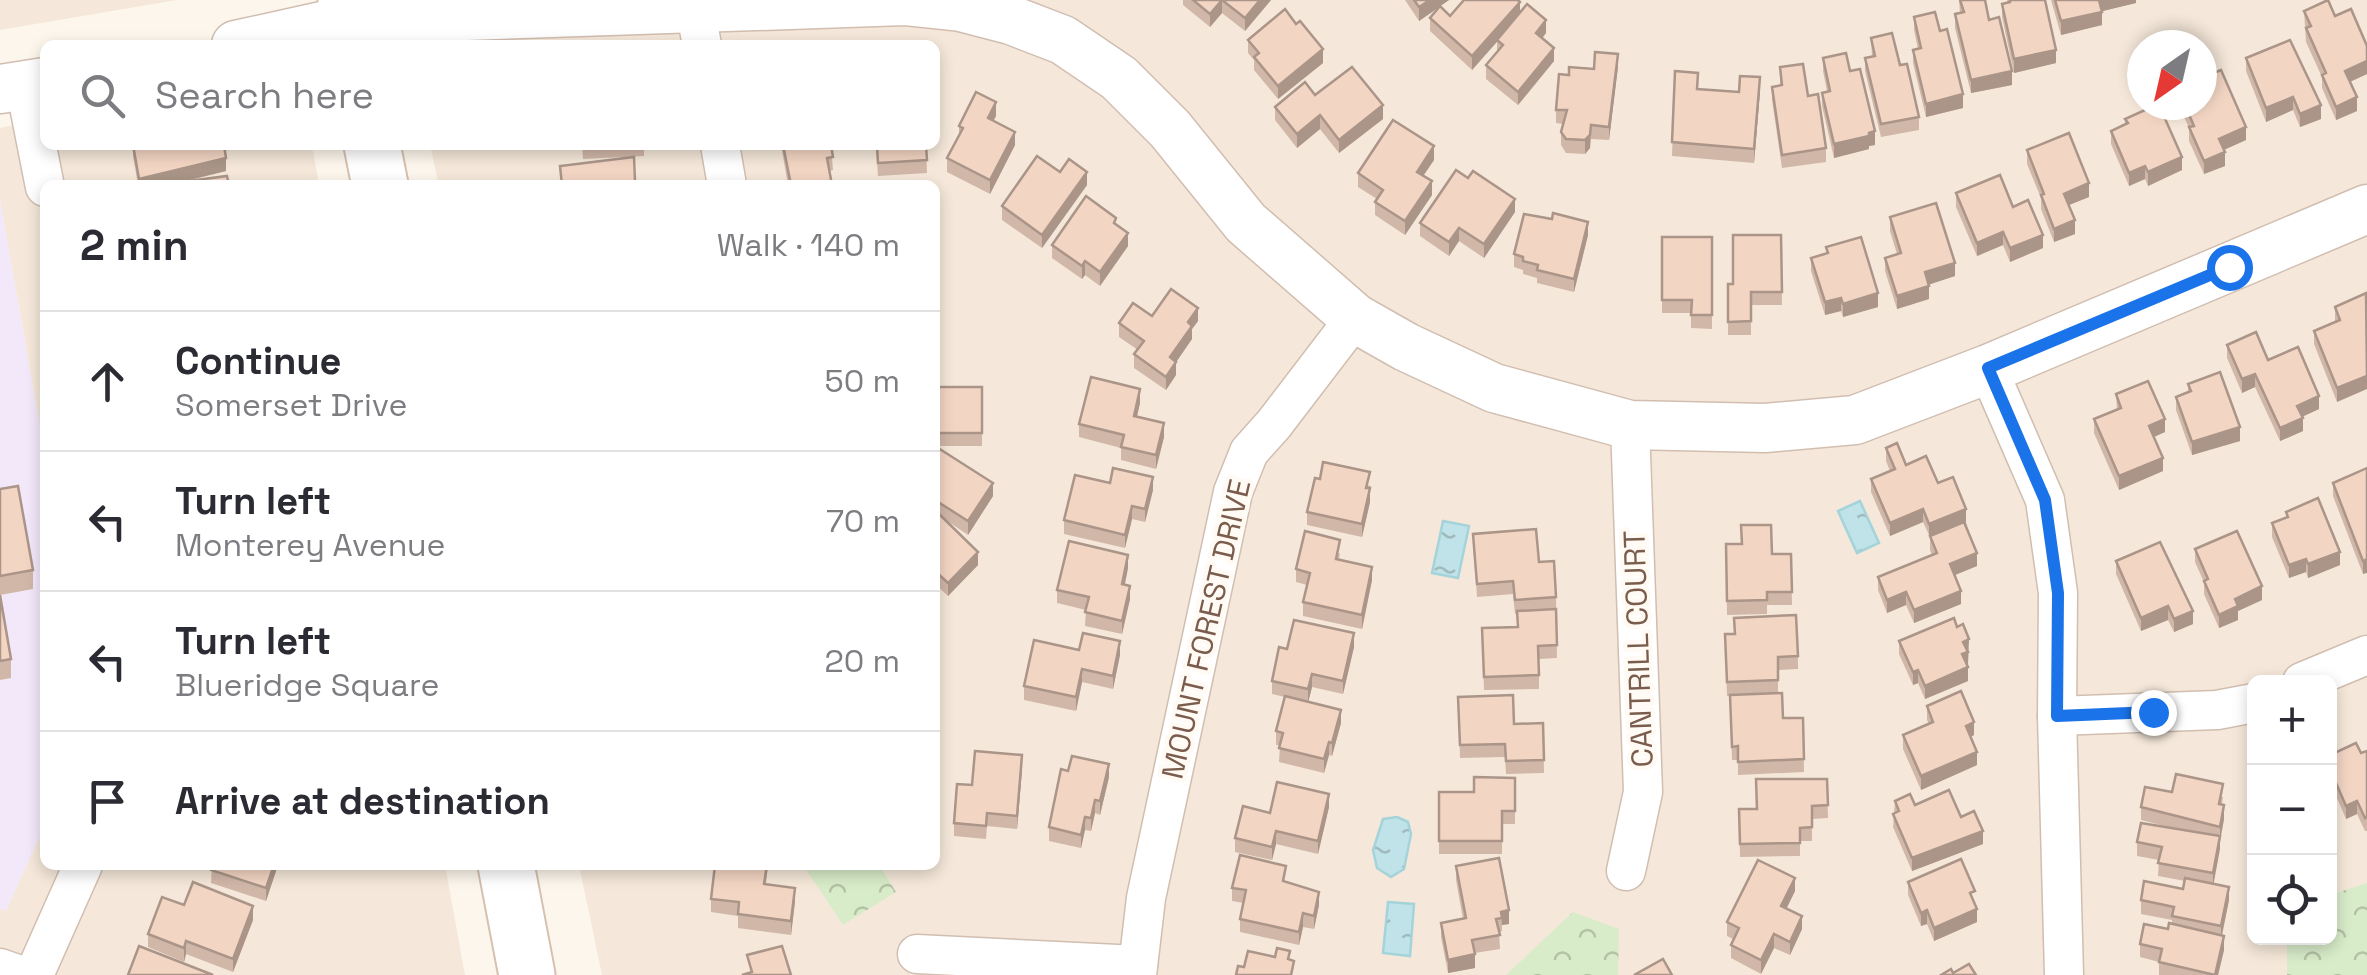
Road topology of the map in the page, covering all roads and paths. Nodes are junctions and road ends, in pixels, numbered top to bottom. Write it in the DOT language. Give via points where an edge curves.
graph roads {
  1 [pos="350,22"];
  2 [pos="698,26"];
  3 [pos="261,40"];
  4 [pos="23,86"];
  5 [pos="373,150"];
  6 [pos="721,150"];
  7 [pos="43,180"];
  8 [pos="379,180"];
  9 [pos="726,180"];
  10 [pos="2367,209"];
  11 [pos="1355,318"];
  12 [pos="1988,368"];
  13 [pos="1630,425"];
  14 [pos="2367,655"];
  15 [pos="2319,675"];
  16 [pos="2247,704"];
  17 [pos="2057,716"];
  18 [pos="81,870"];
  19 [pos="507,870"];
  20 [pos="1626,872"];
  21 [pos="917,954"];
  22 [pos="0,968"];
  23 [pos="1138,970"];
  24 [pos="20,975"];
  25 [pos="34,975"];
  26 [pos="527,975"];
  27 [pos="2064,975"];
  1 -- 2 [label="street"];
  1 -- 3 [label="street"];
  2 -- 11 [label="street" via="904,1 1011,20 1063,40 1119,78 1246,223"];
  4 -- 7 [label="street"];
  5 -- 8 [label="main road"];
  6 -- 9 [label="street"];
  10 -- 12 [label="street"];
  11 -- 13 [label="street" via="1494,388"];
  11 -- 23 [label="street, MOUNT FOREST DRIVE" via="1249,452 1234,492 1146,898"];
  12 -- 13 [label="street" via="1855,420 1764,428"];
  12 -- 17 [label="street" via="2045,500 2058,593"];
  13 -- 20 [label="street, CANTRILL COURT" via="1643,792"];
  14 -- 15 [label="street"];
  16 -- 17 [label="street"];
  17 -- 27 [label="street"];
  18 -- 25 [label="street"];
  19 -- 26 [label="main road"];
  21 -- 23 [label="street"];
  22 -- 24 [label="street"];
}
